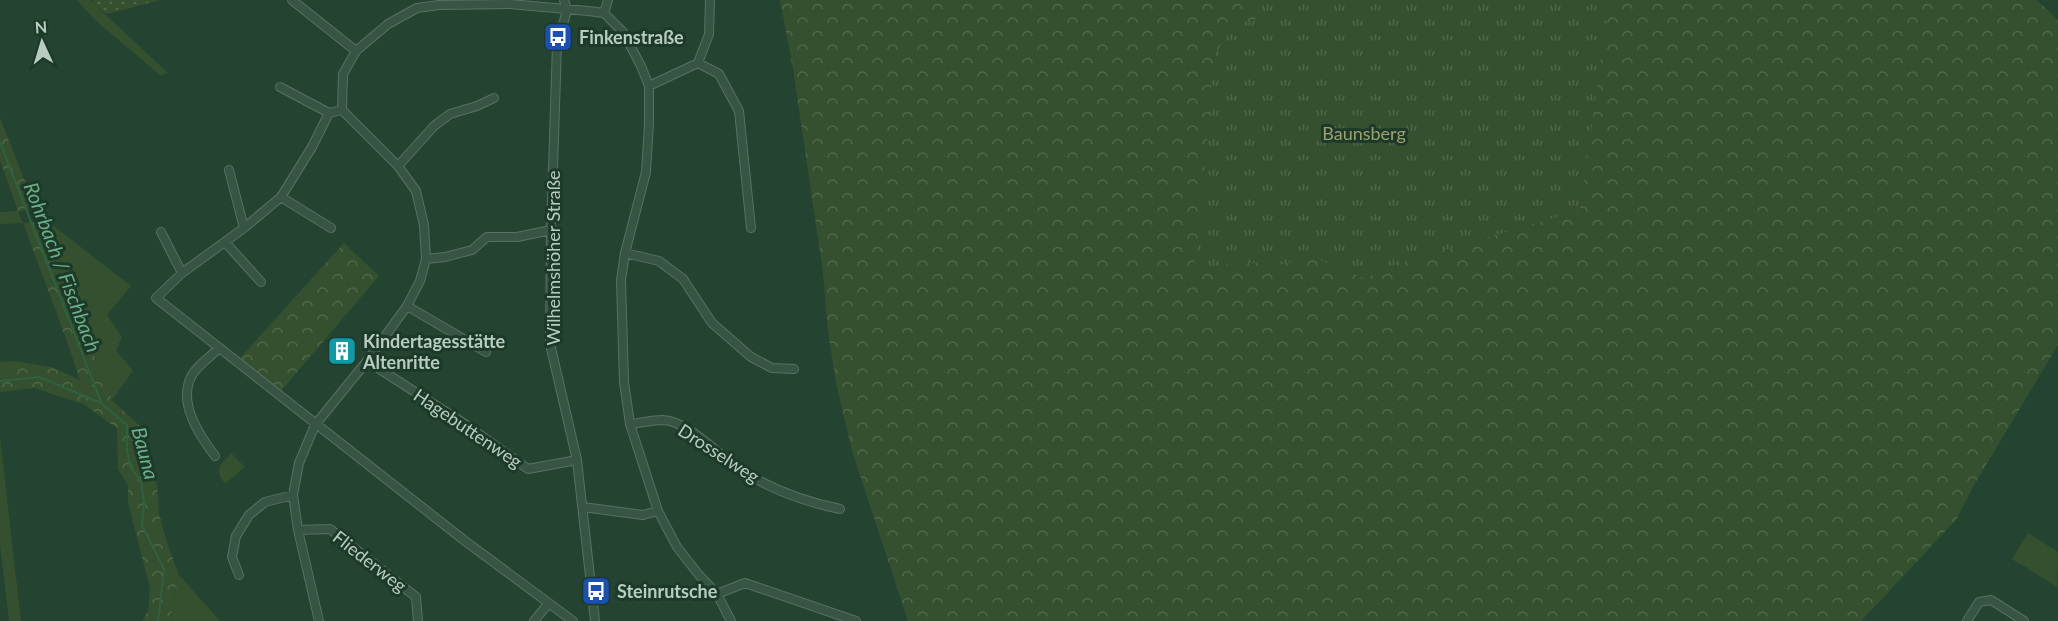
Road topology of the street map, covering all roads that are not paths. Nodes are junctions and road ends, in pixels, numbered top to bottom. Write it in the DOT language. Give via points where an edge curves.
graph roads {
  1 [pos="292,0"];
  2 [pos="564,0"];
  3 [pos="608,0"];
  4 [pos="710,0"];
  5 [pos="567,10"];
  6 [pos="604,13"];
  7 [pos="356,51"];
  8 [pos="698,63"];
  9 [pos="649,86"];
  10 [pos="280,87"];
  11 [pos="494,98"];
  12 [pos="342,110"];
  13 [pos="329,113"];
  14 [pos="398,166"];
  15 [pos="229,171"];
  16 [pos="281,197"];
  17 [pos="243,228"];
  18 [pos="331,228"];
  19 [pos="751,228"];
  20 [pos="551,230"];
  21 [pos="161,232"];
  22 [pos="225,242"];
  23 [pos="625,253"];
  24 [pos="426,259"];
  25 [pos="182,273"];
  26 [pos="261,282"];
  27 [pos="407,306"];
  28 [pos="218,348"];
  29 [pos="486,352"];
  30 [pos="367,361"];
  31 [pos="794,369"];
  32 [pos="630,424"];
  33 [pos="315,425"];
  34 [pos="215,456"];
  35 [pos="577,460"];
  36 [pos="293,495"];
  37 [pos="584,507"];
  38 [pos="840,509"];
  39 [pos="658,511"];
  40 [pos="298,530"];
  41 [pos="239,575"];
  42 [pos="717,594"];
  43 [pos="548,604"];
  44 [pos="319,621"];
  45 [pos="418,621"];
  46 [pos="534,621"];
  47 [pos="573,621"];
  48 [pos="595,621"];
  49 [pos="731,621"];
  50 [pos="856,621"];
  51 [pos="1967,621"];
  52 [pos="2024,621"];
  1 -- 7 [label="street"];
  2 -- 5 [label="street"];
  3 -- 6 [label="street"];
  4 -- 8 [label="street" via="709,34"];
  5 -- 6 [label="street"];
  5 -- 7 [label="street" via="510,4 417,8 388,24"];
  5 -- 20 [label="street, Wilhelmshöher Straße" via="557,42"];
  6 -- 9 [label="street" via="623,32"];
  7 -- 12 [label="street" via="343,74"];
  8 -- 9 [label="street"];
  8 -- 19 [label="street" via="719,75 739,111"];
  9 -- 23 [label="street" via="646,172"];
  10 -- 13 [label="street"];
  11 -- 14 [label="street" via="450,114"];
  12 -- 13 [label="street"];
  12 -- 14 [label="street"];
  13 -- 16 [label="street"];
  14 -- 24 [label="street" via="416,190"];
  15 -- 17 [label="street"];
  16 -- 17 [label="street"];
  16 -- 18 [label="street"];
  17 -- 22 [label="street"];
  20 -- 24 [label="street" via="517,237 487,237 472,250"];
  20 -- 35 [label="street, Wilhelmshöher Straße" via="550,344"];
  21 -- 25 [label="street"];
  22 -- 25 [label="street"];
  22 -- 26 [label="street"];
  23 -- 31 [label="street" via="659,261 682,279 712,323 751,357 772,368"];
  23 -- 32 [label="street" via="621,280 624,382"];
  24 -- 27 [label="street"];
  25 -- 28 [label="street" via="156,298"];
  27 -- 29 [label="street"];
  27 -- 30 [label="street"];
  28 -- 33 [label="street"];
  28 -- 34 [label="street" via="193,373 187,395 189,410"];
  30 -- 33 [label="street"];
  30 -- 35 [label="street, Hagebuttenweg" via="528,469"];
  32 -- 38 [label="street, Drosselweg" via="664,420 683,426 740,470 770,486"];
  32 -- 39 [label="street"];
  33 -- 36 [label="street" via="299,463"];
  33 -- 43 [label="street"];
  35 -- 37 [label="street, Wilhelmshöher Straße"];
  36 -- 40 [label="street"];
  36 -- 41 [label="street" via="265,502 249,515 236,536 232,557"];
  37 -- 39 [label="street" via="644,515"];
  37 -- 48 [label="street, Wilhelmshöher Straße"];
  39 -- 42 [label="street" via="678,547"];
  40 -- 44 [label="street"];
  40 -- 45 [label="street, Fliederweg" via="330,529 345,540 416,597"];
  42 -- 49 [label="street"];
  42 -- 50 [label="street" via="745,583"];
  43 -- 46 [label="street"];
  43 -- 47 [label="street"];
  51 -- 52 [label="street" via="1979,602 1991,600"];
}
